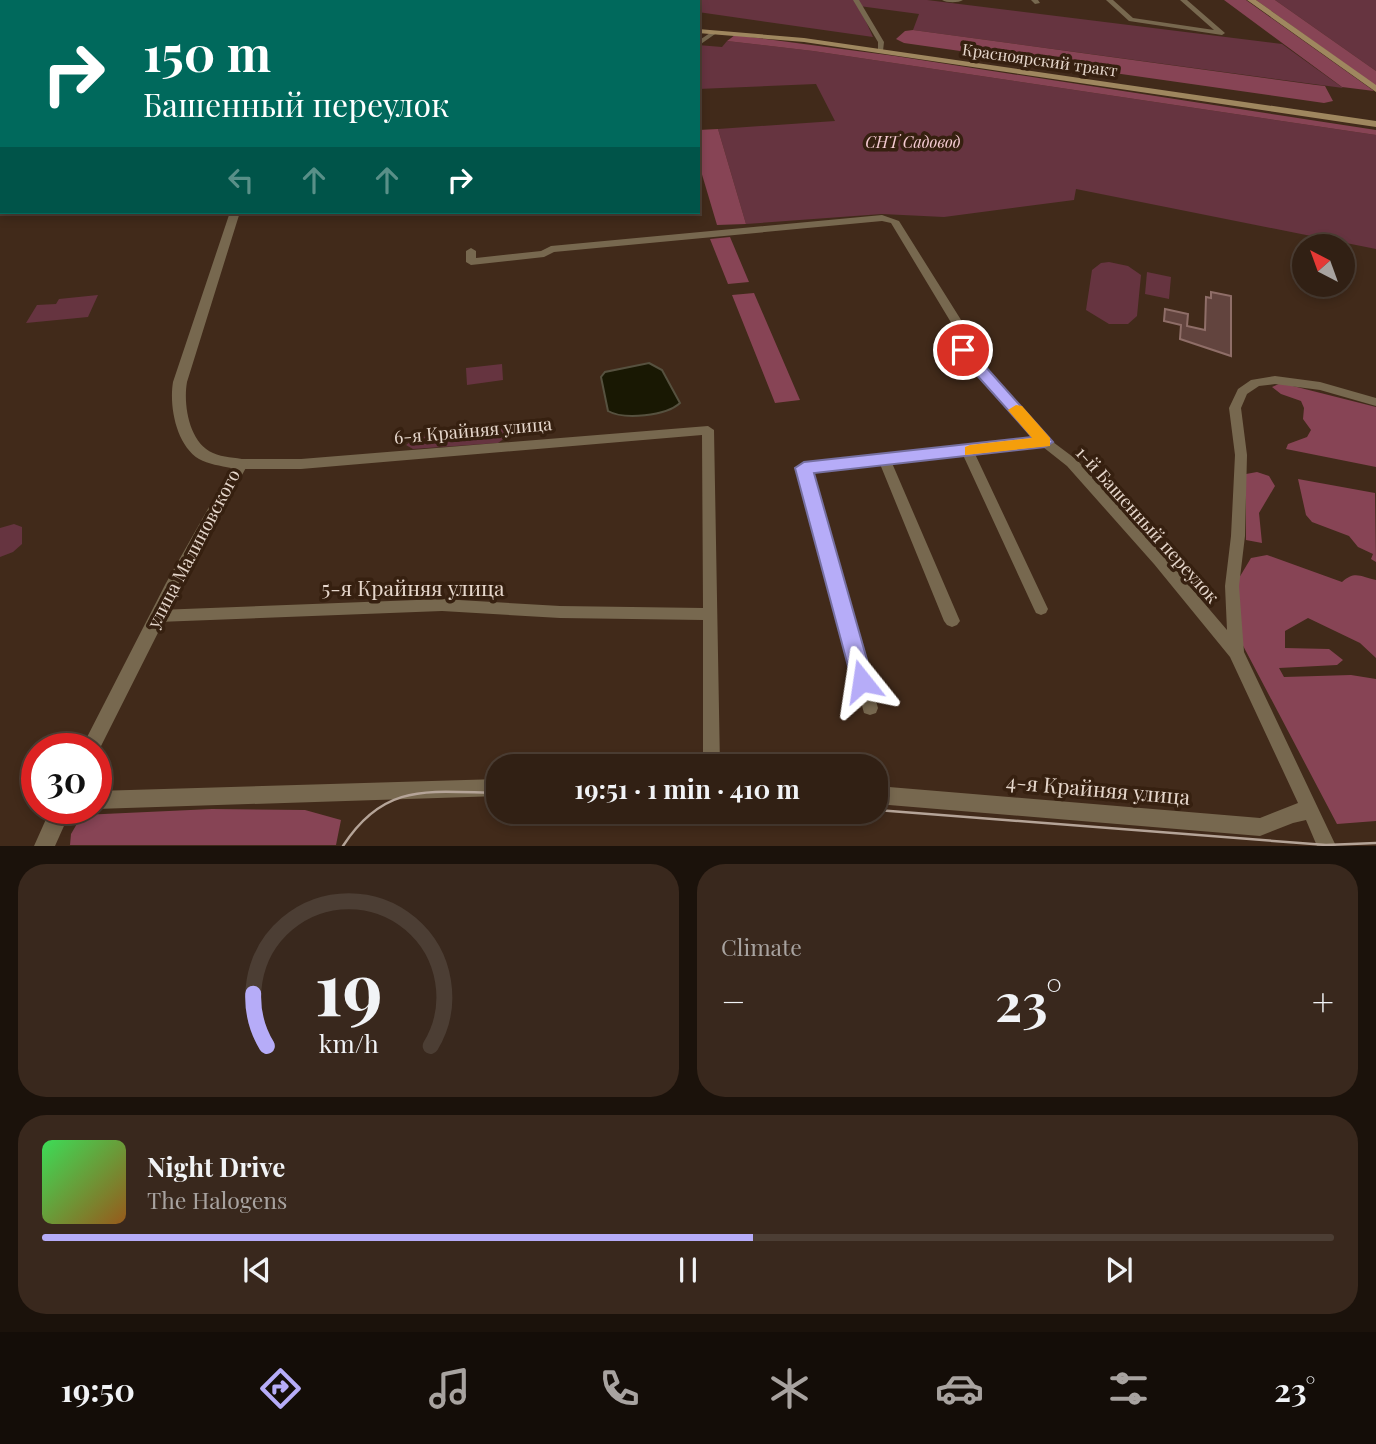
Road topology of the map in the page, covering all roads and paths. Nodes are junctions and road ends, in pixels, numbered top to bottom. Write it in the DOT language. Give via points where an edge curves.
graph roads {
  1 [pos="856,0"];
  2 [pos="945,0"];
  3 [pos="960,0"];
  4 [pos="1109,0"];
  5 [pos="1183,0"];
  6 [pos="1251,0"];
  7 [pos="700,31"];
  8 [pos="715,32"];
  9 [pos="700,43"];
  10 [pos="881,50"];
  11 [pos="1376,89"];
  12 [pos="1376,124"];
  13 [pos="234,214"];
  14 [pos="471,251"];
  15 [pos="1272,377"];
  16 [pos="1376,402"];
  17 [pos="1045,442"];
  18 [pos="967,451"];
  19 [pos="884,459"];
  20 [pos="241,464"];
  21 [pos="1041,609"];
  22 [pos="711,614"];
  23 [pos="158,616"];
  24 [pos="952,621"];
  25 [pos="1236,652"];
  26 [pos="870,708"];
  27 [pos="99,733"];
  28 [pos="712,754"];
  29 [pos="486,787"];
  30 [pos="888,796"];
  31 [pos="112,799"];
  32 [pos="1311,811"];
  33 [pos="54,824"];
  34 [pos="44,845"];
  35 [pos="1327,845"];
  1 -- 10 [label="street" via="881,42"];
  2 -- 3 [label="street"];
  4 -- 5 [label="street" via="1131,20 1222,33"];
  6 -- 11 [label="main road"];
  7 -- 8 [label="main road, Красноярский тракт"];
  8 -- 9 [label="street"];
  8 -- 10 [label="main road, Красноярский тракт"];
  10 -- 12 [label="main road, Красноярский тракт"];
  13 -- 20 [label="street, улица Малиновского" via="177,401 198,452"];
  14 -- 17 [label="street, 1-й Башенный переулок" via="471,262 715,232 894,220 967,339 963,350"];
  15 -- 16 [label="street"];
  15 -- 25 [label="street" via="1247,390 1235,408 1241,455 1232,586"];
  17 -- 18 [label="street"];
  17 -- 25 [label="street, 1-й Башенный переулок" via="1072,463"];
  18 -- 19 [label="street"];
  18 -- 21 [label="street"];
  19 -- 24 [label="street"];
  19 -- 26 [label="street" via="804,468"];
  20 -- 22 [label="street, 6-я Крайняя улица" via="302,464 708,430"];
  20 -- 23 [label="street, улица Малиновского"];
  22 -- 23 [label="street, 5-я Крайняя улица" via="442,605"];
  22 -- 28 [label="street"];
  23 -- 27 [label="street, улица Малиновского"];
  25 -- 32 [label="street"];
  29 -- 31 [label="street"];
  30 -- 32 [label="street, 4-я Крайняя улица" via="1260,827 1296,810"];
  32 -- 35 [label="street"];
  33 -- 34 [label="street"];
}
